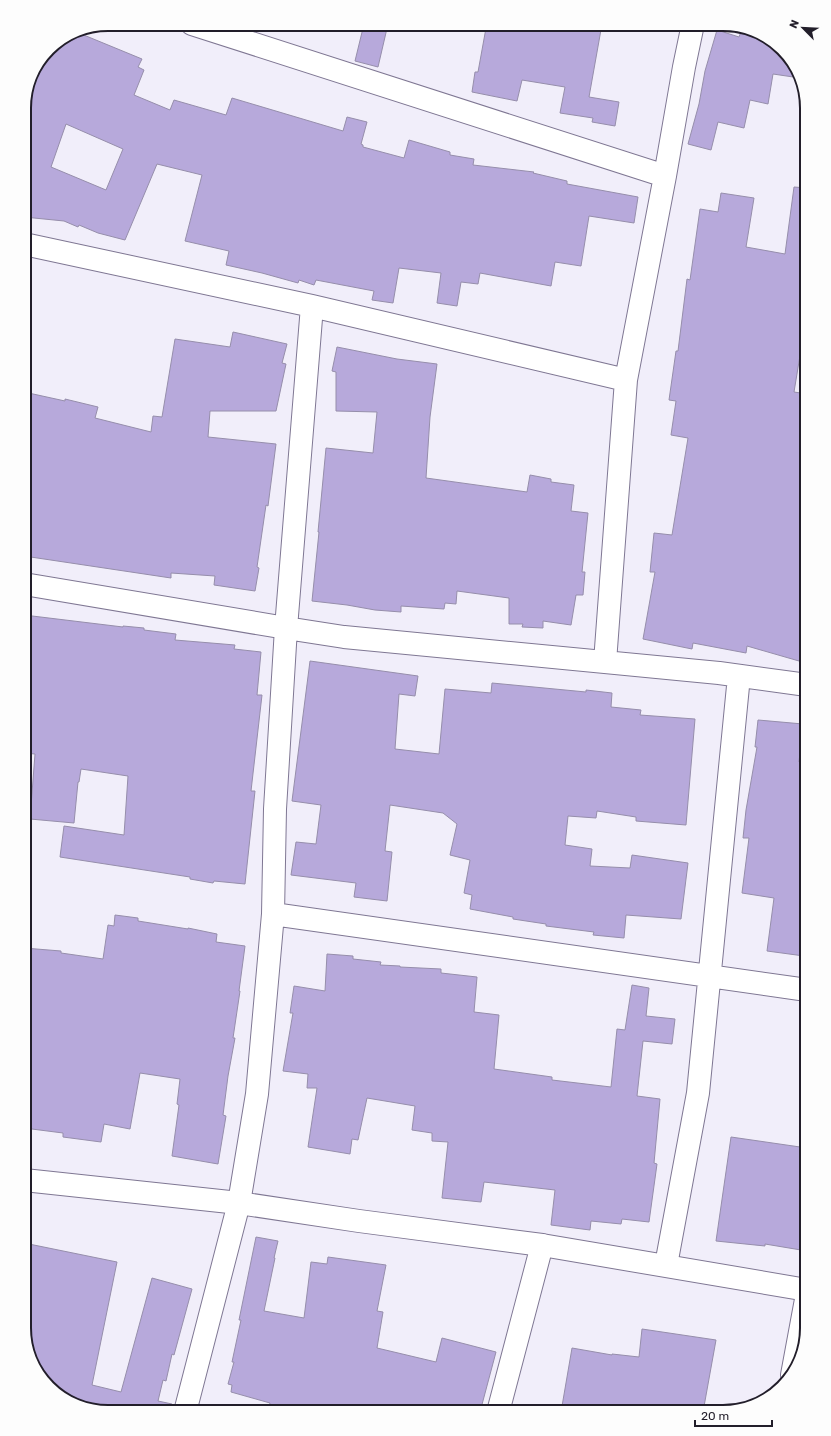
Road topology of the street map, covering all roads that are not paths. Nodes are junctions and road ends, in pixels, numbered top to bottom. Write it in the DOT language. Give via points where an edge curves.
graph roads {
  1 [pos="214,31"];
  2 [pos="692,31"];
  3 [pos="665,176"];
  4 [pos="31,246"];
  5 [pos="312,306"];
  6 [pos="626,380"];
  7 [pos="31,585"];
  8 [pos="286,628"];
  9 [pos="605,662"];
  10 [pos="739,676"];
  11 [pos="800,684"];
  12 [pos="272,914"];
  13 [pos="709,976"];
  14 [pos="800,989"];
  15 [pos="31,1181"];
  16 [pos="239,1203"];
  17 [pos="542,1245"];
  18 [pos="666,1265"];
  19 [pos="800,1289"];
  20 [pos="799,1336"];
  21 [pos="797,1348"];
  22 [pos="187,1405"];
  23 [pos="500,1405"];
  1 -- 3 [label="street"];
  2 -- 3 [label="street"];
  3 -- 6 [label="street"];
  4 -- 5 [label="street"];
  5 -- 6 [label="street"];
  5 -- 8 [label="street"];
  6 -- 9 [label="street"];
  7 -- 8 [label="street"];
  8 -- 9 [label="street"];
  8 -- 12 [label="street" via="275,810"];
  9 -- 10 [label="street"];
  10 -- 11 [label="street"];
  10 -- 13 [label="street"];
  12 -- 13 [label="street"];
  12 -- 16 [label="street" via="257,1094"];
  13 -- 14 [label="street"];
  13 -- 18 [label="street" via="698,1093"];
  15 -- 16 [label="street"];
  16 -- 17 [label="street"];
  16 -- 22 [label="street"];
  17 -- 18 [label="street"];
  17 -- 23 [label="street"];
  18 -- 19 [label="street"];
  20 -- 21 [label="street"];
}
